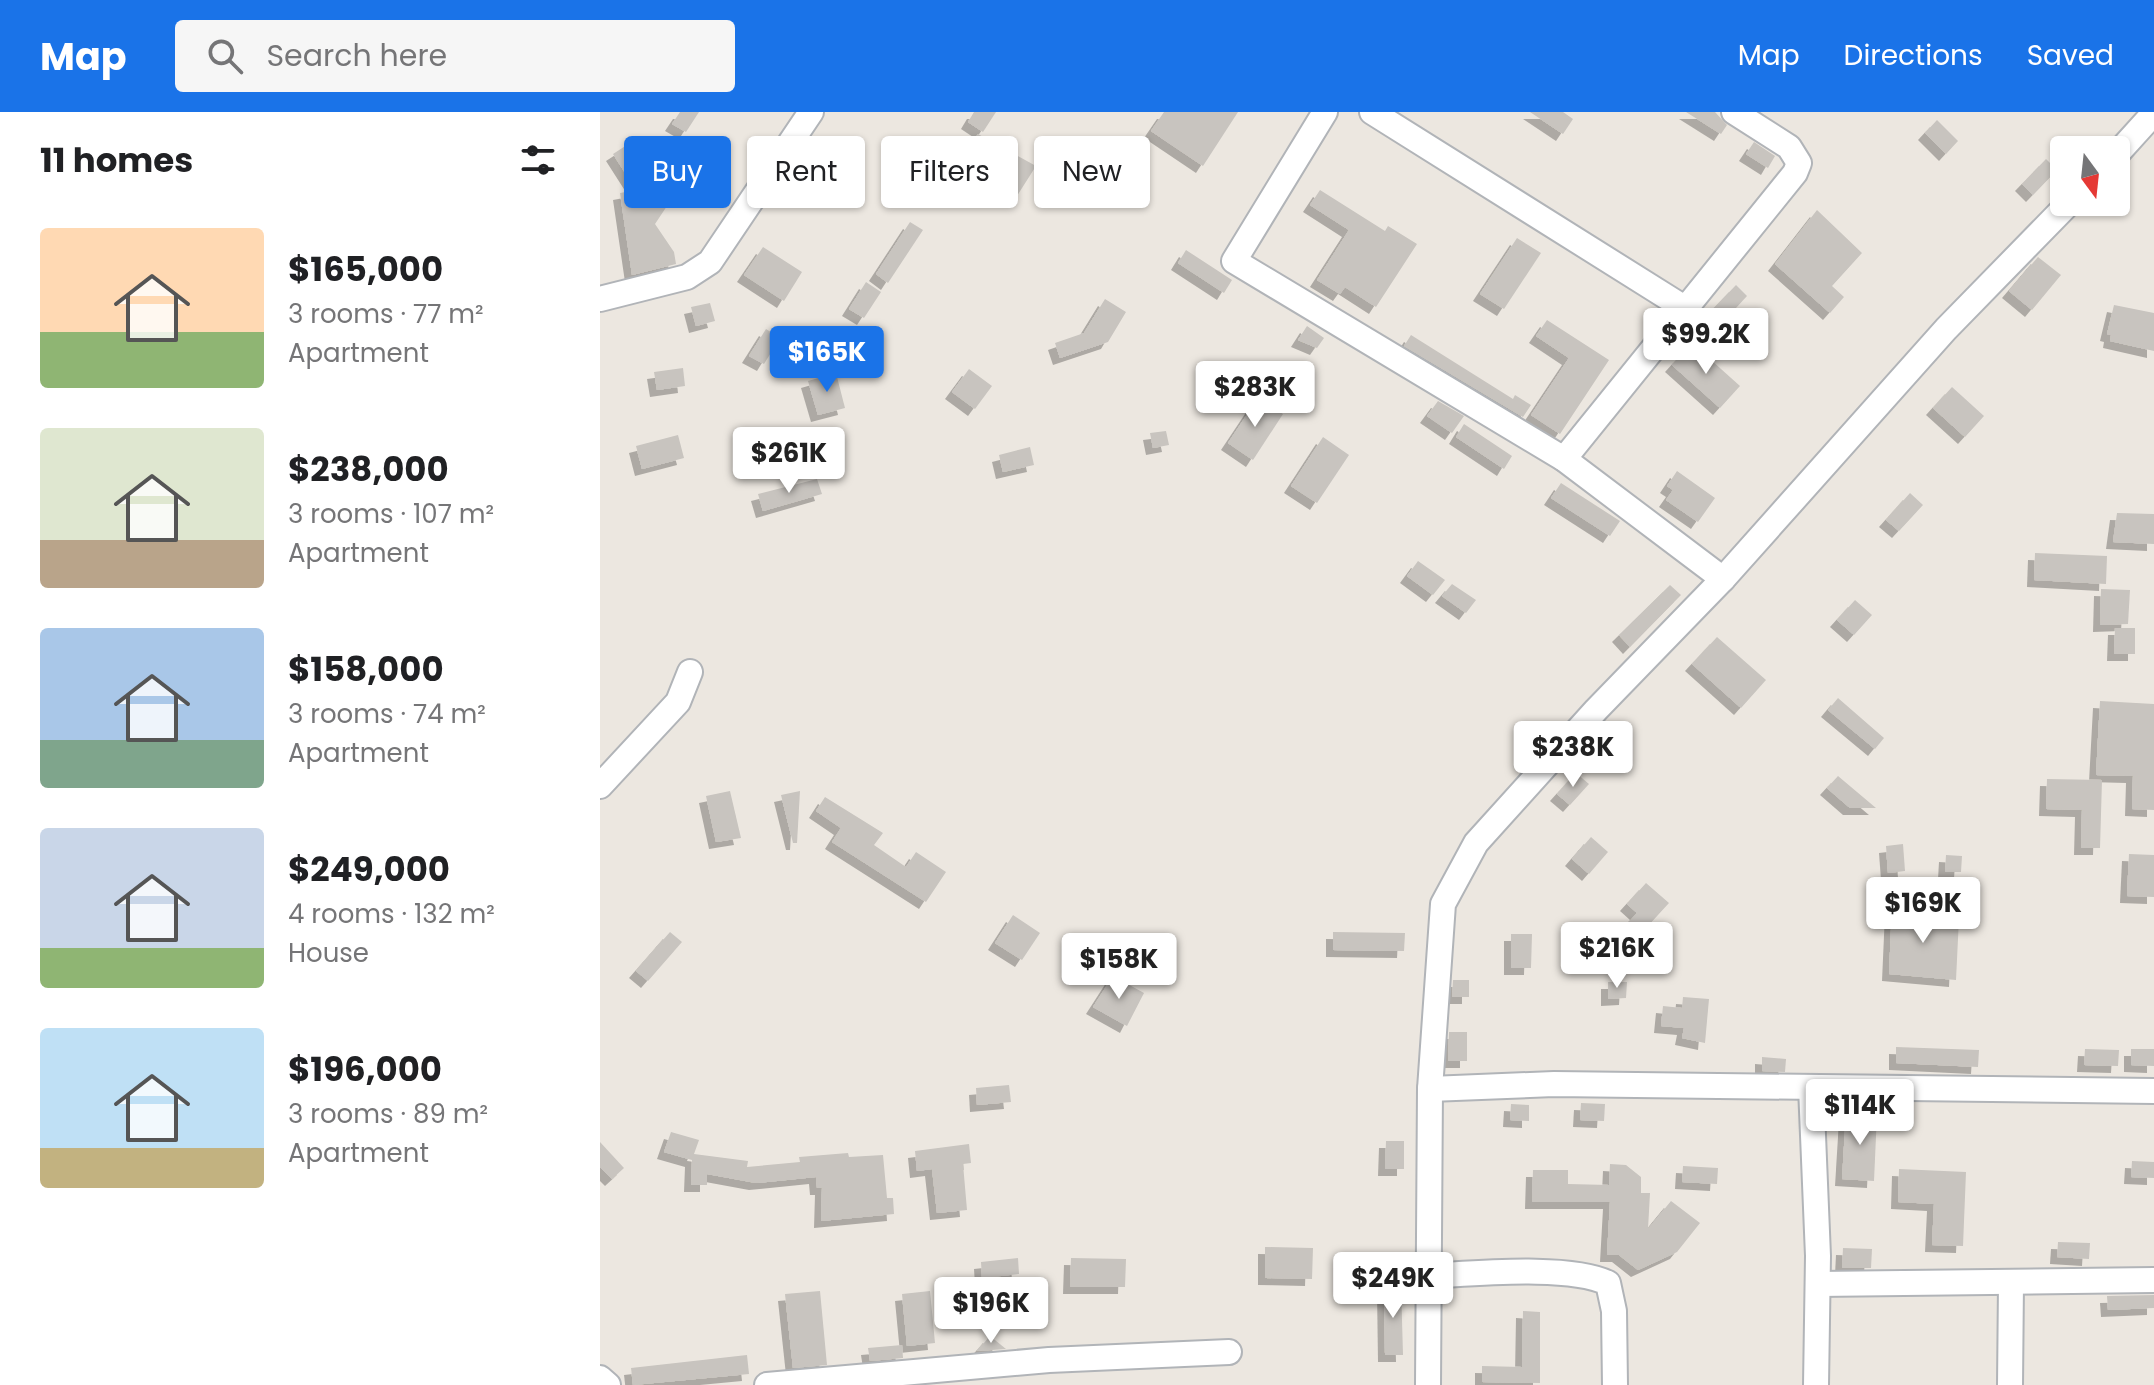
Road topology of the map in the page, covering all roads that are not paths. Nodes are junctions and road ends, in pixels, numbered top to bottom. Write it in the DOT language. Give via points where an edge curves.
graph roads {
  1 [pos="811,112"];
  2 [pos="1325,112"];
  3 [pos="1372,112"];
  4 [pos="1734,112"];
  5 [pos="2154,113"];
  6 [pos="2130,140"];
  7 [pos="2056,216"];
  8 [pos="600,299"];
  9 [pos="1686,309"];
  10 [pos="1564,459"];
  11 [pos="1723,579"];
  12 [pos="690,672"];
  13 [pos="600,786"];
  14 [pos="1811,1087"];
  15 [pos="1430,1089"];
  16 [pos="2154,1091"];
  17 [pos="1427,1276"];
  18 [pos="2154,1280"];
  19 [pos="2011,1283"];
  20 [pos="1818,1284"];
  21 [pos="1229,1352"];
  22 [pos="600,1378"];
  23 [pos="608,1385"];
  24 [pos="767,1385"];
  25 [pos="1428,1385"];
  26 [pos="1615,1385"];
  27 [pos="1816,1385"];
  28 [pos="2010,1385"];
  1 -- 8 [label="street" via="710,262 687,277"];
  2 -- 10 [label="street" via="1234,261"];
  3 -- 9 [label="street"];
  4 -- 9 [label="street" via="1789,147 1799,163"];
  5 -- 6 [label="street"];
  7 -- 11 [label="street" via="1946,329"];
  9 -- 10 [label="street"];
  10 -- 11 [label="street"];
  11 -- 15 [label="street" via="1476,843 1443,904"];
  12 -- 13 [label="street" via="678,702"];
  14 -- 15 [label="street" via="1554,1084"];
  14 -- 16 [label="street"];
  14 -- 20 [label="street"];
  15 -- 17 [label="street"];
  17 -- 25 [label="street"];
  17 -- 26 [label="street" via="1561,1273 1608,1283 1614,1311"];
  18 -- 19 [label="street"];
  19 -- 20 [label="street"];
  19 -- 28 [label="street"];
  20 -- 27 [label="street"];
  21 -- 24 [label="street" via="1049,1360"];
  22 -- 23 [label="street"];
}
